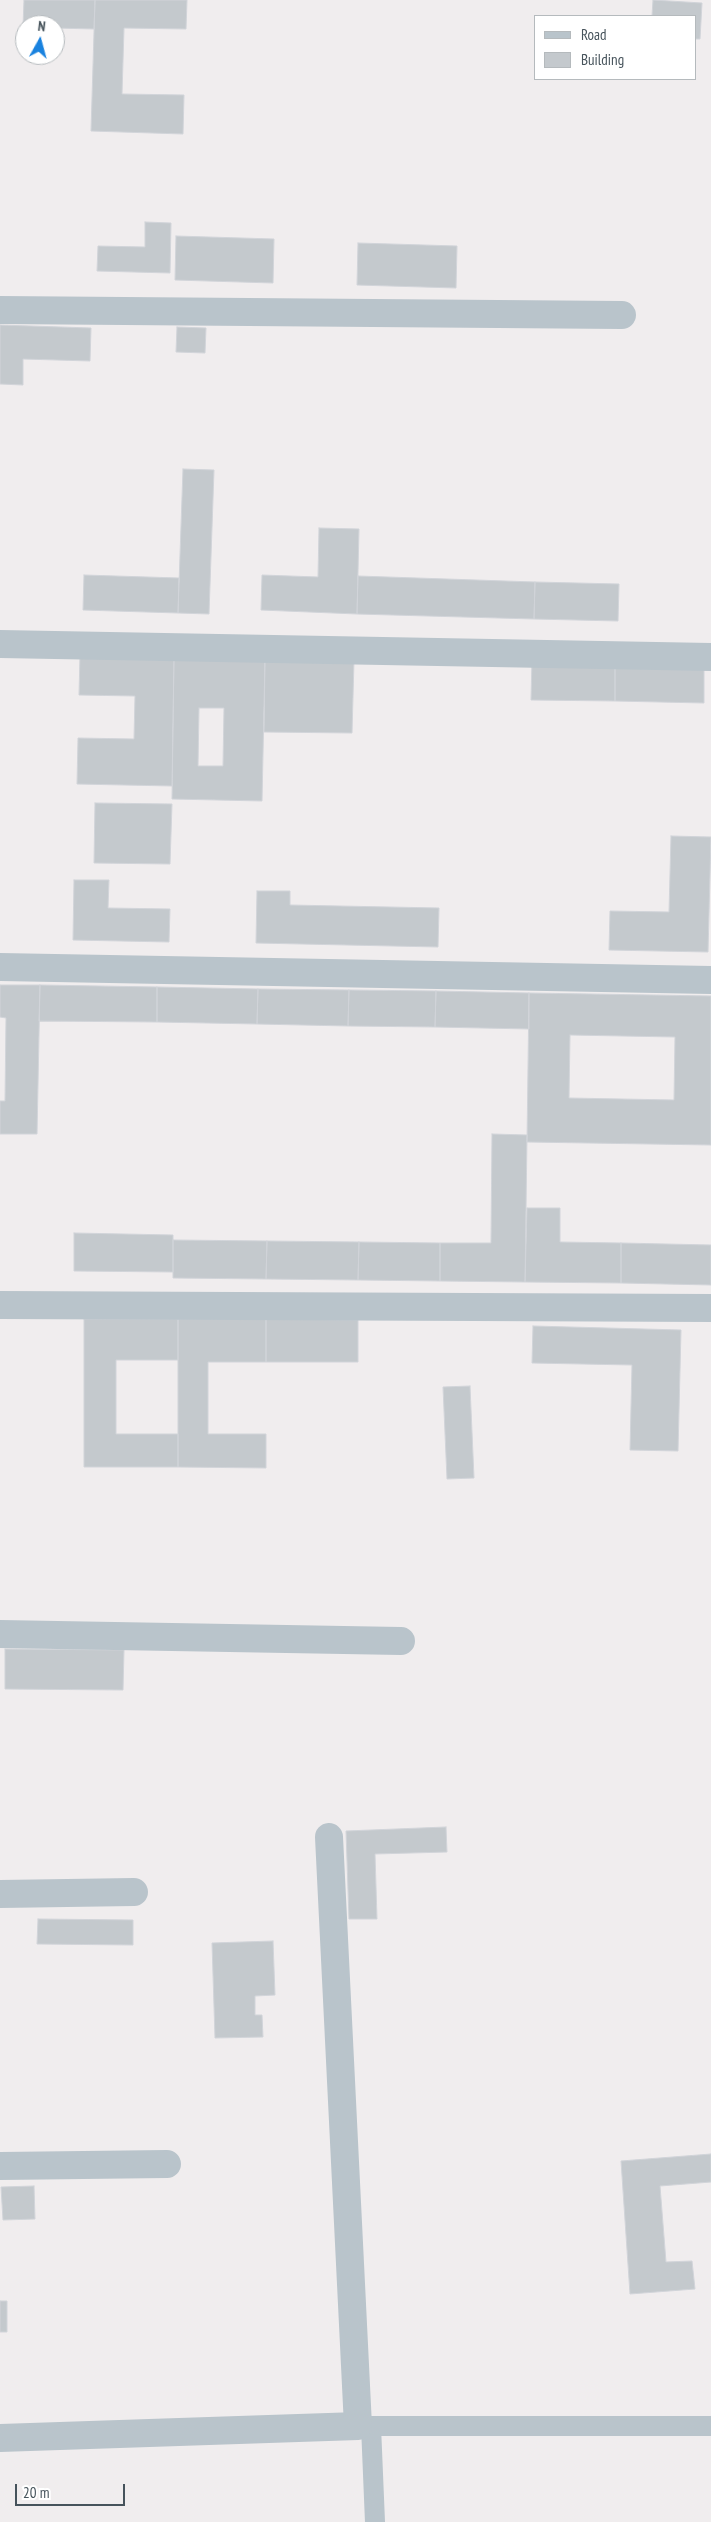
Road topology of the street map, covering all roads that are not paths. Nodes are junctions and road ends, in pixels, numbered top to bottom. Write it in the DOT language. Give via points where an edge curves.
graph roads {
  1 [pos="0,310"];
  2 [pos="622,315"];
  3 [pos="0,644"];
  4 [pos="711,657"];
  5 [pos="0,967"];
  6 [pos="711,980"];
  7 [pos="0,1305"];
  8 [pos="711,1308"];
  9 [pos="0,1634"];
  10 [pos="401,1640"];
  11 [pos="329,1837"];
  12 [pos="134,1892"];
  13 [pos="0,1894"];
  14 [pos="168,2164"];
  15 [pos="0,2166"];
  16 [pos="365,2426"];
  17 [pos="711,2426"];
  18 [pos="0,2438"];
  19 [pos="375,2522"];
  1 -- 2 [label="street"];
  3 -- 4 [label="street"];
  5 -- 6 [label="street"];
  7 -- 8 [label="street"];
  9 -- 10 [label="street"];
  11 -- 16 [label="street"];
  12 -- 13 [label="street"];
  14 -- 15 [label="street"];
  16 -- 17 [label="lane"];
  16 -- 18 [label="street"];
  16 -- 19 [label="lane"];
}
